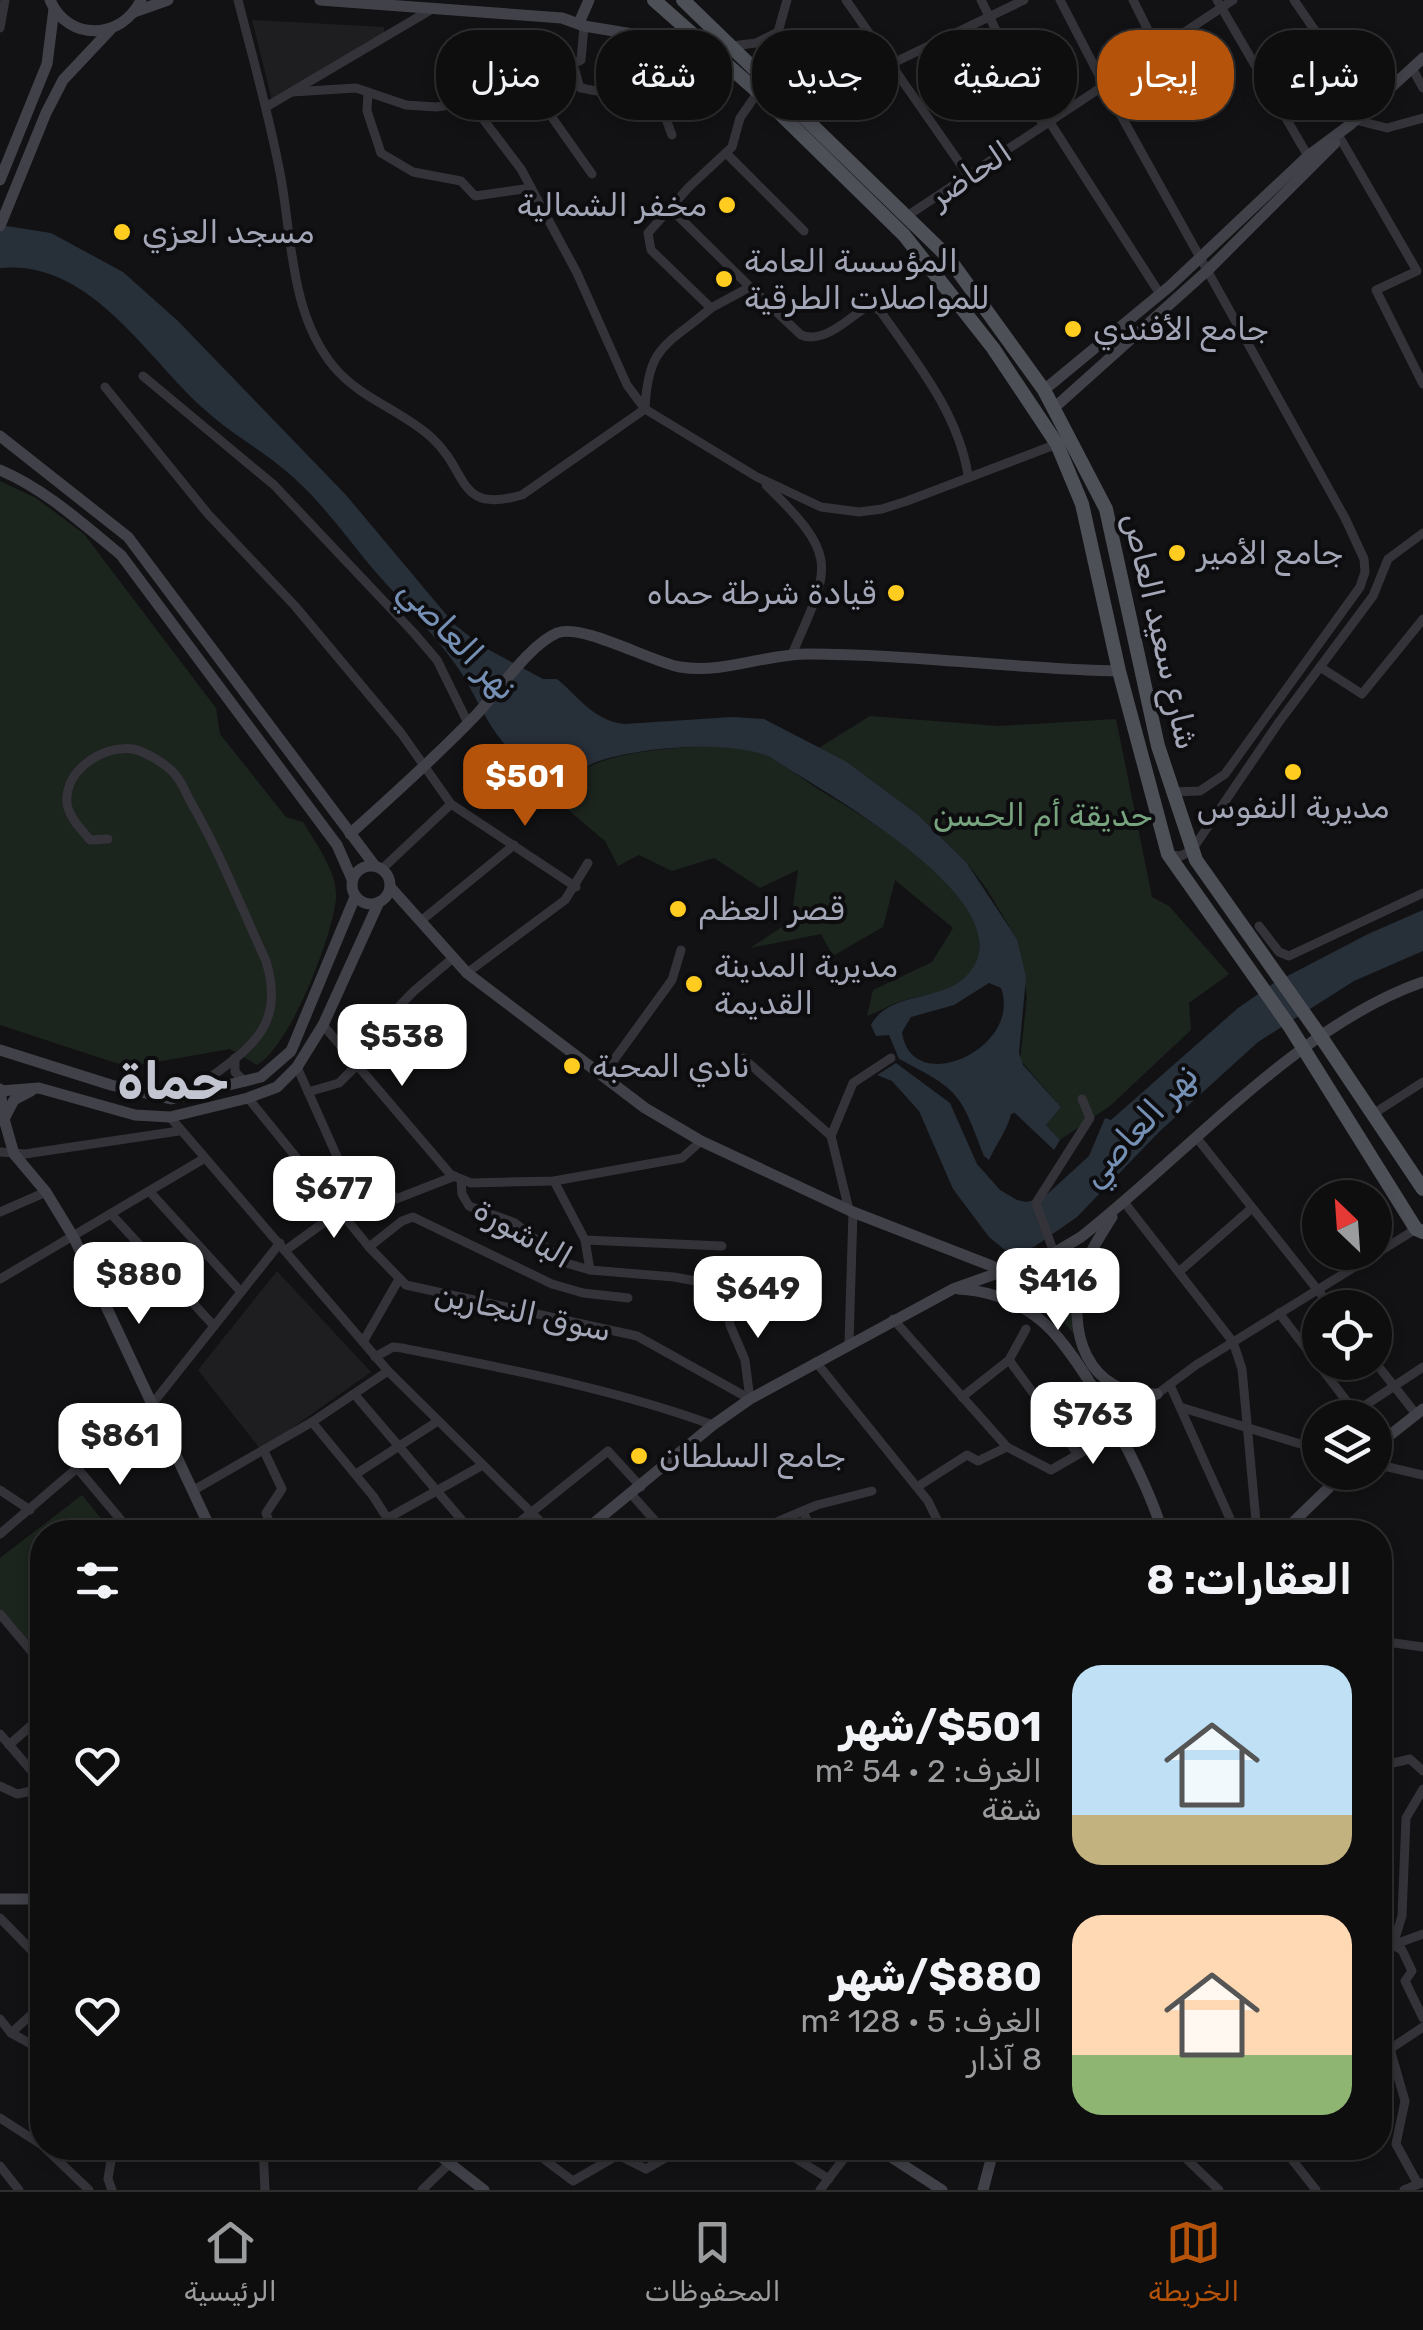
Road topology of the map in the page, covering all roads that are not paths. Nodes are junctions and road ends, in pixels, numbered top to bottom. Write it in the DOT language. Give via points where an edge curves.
graph roads {
  1 [pos="5,0"];
  2 [pos="168,0"];
  3 [pos="238,0"];
  4 [pos="320,0"];
  5 [pos="589,0"];
  6 [pos="654,0"];
  7 [pos="683,0"];
  8 [pos="787,0"];
  9 [pos="981,0"];
  10 [pos="1024,0"];
  11 [pos="1060,0"];
  12 [pos="1133,0"];
  13 [pos="1233,0"];
  14 [pos="1294,0"];
  15 [pos="848,1"];
  16 [pos="50,3"];
  17 [pos="1220,3"];
  18 [pos="138,6"];
  19 [pos="432,10"];
  20 [pos="2,14"];
  21 [pos="990,16"];
  22 [pos="581,24"];
  23 [pos="0,28"];
  24 [pos="111,29"];
  25 [pos="615,30"];
  26 [pos="690,30"];
  27 [pos="715,30"];
  28 [pos="779,30"];
  29 [pos="867,30"];
  30 [pos="1148,30"];
  31 [pos="1184,30"];
  32 [pos="1315,30"];
  33 [pos="752,44"];
  34 [pos="732,46"];
  35 [pos="1423,58"];
  36 [pos="898,60"];
  37 [pos="576,63"];
  38 [pos="1412,68"];
  39 [pos="1097,71"];
  40 [pos="752,72"];
  41 [pos="576,74"];
  42 [pos="898,75"];
  43 [pos="1395,83"];
  44 [pos="1423,88"];
  45 [pos="1097,90"];
  46 [pos="596,91"];
  47 [pos="292,92"];
  48 [pos="368,92"];
  49 [pos="752,102"];
  50 [pos="436,106"];
  51 [pos="266,107"];
  52 [pos="1422,116"];
  53 [pos="484,120"];
  54 [pos="553,120"];
  55 [pos="666,120"];
  56 [pos="795,120"];
  57 [pos="801,120"];
  58 [pos="1124,120"];
  59 [pos="1353,122"];
  60 [pos="1046,123"];
  61 [pos="672,135"];
  62 [pos="1340,138"];
  63 [pos="726,153"];
  64 [pos="1308,156"];
  65 [pos="592,174"];
  66 [pos="968,175"];
  67 [pos="0,180"];
  68 [pos="531,188"];
  69 [pos="670,208"];
  70 [pos="907,216"];
  71 [pos="0,226"];
  72 [pos="804,231"];
  73 [pos="1201,256"];
  74 [pos="1208,270"];
  75 [pos="750,287"];
  76 [pos="1160,294"];
  77 [pos="711,308"];
  78 [pos="142,376"];
  79 [pos="1423,384"];
  80 [pos="105,387"];
  81 [pos="1044,390"];
  82 [pos="1054,408"];
  83 [pos="645,409"];
  84 [pos="0,436"];
  85 [pos="1057,444"];
  86 [pos="0,470"];
  87 [pos="968,475"];
  88 [pos="756,476"];
  89 [pos="821,508"];
  90 [pos="808,528"];
  91 [pos="1423,533"];
  92 [pos="1364,577"];
  93 [pos="1378,588"];
  94 [pos="1423,619"];
  95 [pos="792,654"];
  96 [pos="1320,667"];
  97 [pos="1144,670"];
  98 [pos="1119,671"];
  99 [pos="472,719"];
  100 [pos="425,766"];
  101 [pos="1219,780"];
  102 [pos="1230,790"];
  103 [pos="1172,792"];
  104 [pos="452,804"];
  105 [pos="350,834"];
  106 [pos="108,839"];
  107 [pos="514,845"];
  108 [pos="1192,850"];
  109 [pos="1168,854"];
  110 [pos="588,863"];
  111 [pos="378,868"];
  112 [pos="352,879"];
  113 [pos="390,887"];
  114 [pos="576,887"];
  115 [pos="1423,893"];
  116 [pos="355,897"];
  117 [pos="379,902"];
  118 [pos="422,920"];
  119 [pos="1259,926"];
  120 [pos="681,950"];
  121 [pos="453,958"];
  122 [pos="467,973"];
  123 [pos="1423,982"];
  124 [pos="323,1025"];
  125 [pos="1321,1036"];
  126 [pos="0,1050"];
  127 [pos="1303,1050"];
  128 [pos="235,1058"];
  129 [pos="743,1058"];
  130 [pos="891,1058"];
  131 [pos="352,1062"];
  132 [pos="297,1067"];
  133 [pos="602,1075"];
  134 [pos="245,1082"];
  135 [pos="1423,1082"];
  136 [pos="39,1088"];
  137 [pos="0,1091"];
  138 [pos="308,1092"];
  139 [pos="248,1098"];
  140 [pos="183,1099"];
  141 [pos="1082,1100"];
  142 [pos="1373,1114"];
  143 [pos="170,1117"];
  144 [pos="4,1119"];
  145 [pos="179,1131"];
  146 [pos="831,1136"];
  147 [pos="1196,1137"];
  148 [pos="701,1141"];
  149 [pos="0,1148"];
  150 [pos="14,1154"];
  151 [pos="205,1158"];
  152 [pos="458,1178"];
  153 [pos="554,1181"];
  154 [pos="1423,1188"];
  155 [pos="46,1192"];
  156 [pos="150,1192"];
  157 [pos="356,1199"];
  158 [pos="1120,1206"];
  159 [pos="1252,1208"];
  160 [pos="1423,1210"];
  161 [pos="851,1211"];
  162 [pos="0,1212"];
  163 [pos="340,1213"];
  164 [pos="112,1216"];
  165 [pos="1420,1232"];
  166 [pos="74,1238"];
  167 [pos="585,1240"];
  168 [pos="283,1246"];
  169 [pos="722,1246"];
  170 [pos="368,1247"];
  171 [pos="1051,1247"];
  172 [pos="590,1270"];
  173 [pos="1002,1270"];
  174 [pos="1180,1271"];
  175 [pos="0,1279"];
  176 [pos="399,1280"];
  177 [pos="1316,1288"];
  178 [pos="953,1289"];
  179 [pos="240,1292"];
  180 [pos="628,1298"];
  181 [pos="1279,1313"];
  182 [pos="893,1319"];
  183 [pos="214,1326"];
  184 [pos="1026,1330"];
  185 [pos="363,1342"];
  186 [pos="850,1342"];
  187 [pos="1233,1342"];
  188 [pos="375,1357"];
  189 [pos="1010,1360"];
  190 [pos="816,1362"];
  191 [pos="1423,1367"];
  192 [pos="388,1371"];
  193 [pos="1389,1380"];
  194 [pos="1170,1384"];
  195 [pos="1394,1387"];
  196 [pos="355,1394"];
  197 [pos="1157,1394"];
  198 [pos="962,1397"];
  199 [pos="750,1399"];
  200 [pos="1340,1400"];
  201 [pos="1374,1400"];
  202 [pos="153,1402"];
  203 [pos="1180,1407"];
  204 [pos="1420,1412"];
  205 [pos="438,1421"];
  206 [pos="312,1422"];
  207 [pos="713,1425"];
  208 [pos="1248,1428"];
  209 [pos="1117,1432"];
  210 [pos="1392,1434"];
  211 [pos="1302,1445"];
  212 [pos="400,1447"];
  213 [pos="1007,1447"];
  214 [pos="264,1451"];
  215 [pos="1077,1453"];
  216 [pos="482,1466"];
  217 [pos="1392,1468"];
  218 [pos="78,1469"];
  219 [pos="356,1474"];
  220 [pos="1423,1475"];
  221 [pos="916,1487"];
  222 [pos="0,1490"];
  223 [pos="194,1490"];
  224 [pos="1326,1490"];
  225 [pos="437,1491"];
  226 [pos="637,1491"];
  227 [pos="872,1491"];
  228 [pos="30,1510"];
  229 [pos="803,1511"];
  230 [pos="532,1515"];
  231 [pos="388,1518"];
  232 [pos="122,1520"];
  233 [pos="207,1520"];
  234 [pos="269,1520"];
  235 [pos="462,1520"];
  236 [pos="525,1520"];
  237 [pos="538,1520"];
  238 [pos="599,1520"];
  239 [pos="657,1520"];
  240 [pos="781,1520"];
  241 [pos="807,1520"];
  242 [pos="937,1520"];
  243 [pos="1158,1520"];
  244 [pos="1231,1520"];
  245 [pos="1257,1520"];
  246 [pos="1295,1520"];
  247 [pos="0,1534"];
  248 [pos="0,1614"];
  249 [pos="1392,1643"];
  250 [pos="1423,1647"];
  251 [pos="30,1650"];
  252 [pos="30,1727"];
  253 [pos="0,1734"];
  254 [pos="10,1745"];
  255 [pos="1392,1763"];
  256 [pos="30,1771"];
  257 [pos="1423,1772"];
  258 [pos="0,1786"];
  259 [pos="1423,1789"];
  260 [pos="30,1790"];
  261 [pos="0,1899"];
  262 [pos="30,1899"];
  263 [pos="0,1918"];
  264 [pos="1423,1934"];
  265 [pos="1392,1945"];
  266 [pos="30,1949"];
  267 [pos="30,2016"];
  268 [pos="1423,2018"];
  269 [pos="0,2019"];
  270 [pos="1423,2027"];
  271 [pos="11,2033"];
  272 [pos="30,2043"];
  273 [pos="1392,2047"];
  274 [pos="1392,2056"];
  275 [pos="0,2118"];
  276 [pos="30,2137"];
  277 [pos="60,2160"];
  278 [pos="111,2160"];
  279 [pos="264,2160"];
  280 [pos="444,2160"];
  281 [pos="545,2160"];
  282 [pos="610,2160"];
  283 [pos="628,2160"];
  284 [pos="662,2160"];
  285 [pos="798,2160"];
  286 [pos="843,2160"];
  287 [pos="895,2160"];
  288 [pos="990,2160"];
  289 [pos="1188,2160"];
  290 [pos="1292,2160"];
  291 [pos="448,2164"];
  292 [pos="0,2166"];
  293 [pos="828,2179"];
  294 [pos="1420,2183"];
  295 [pos="110,2185"];
  296 [pos="980,2188"];
  297 [pos="19,2190"];
  298 [pos="93,2190"];
  299 [pos="265,2190"];
  300 [pos="422,2190"];
  301 [pos="484,2190"];
  302 [pos="820,2190"];
  303 [pos="940,2190"];
  304 [pos="1219,2190"];
  305 [pos="1316,2190"];
  306 [pos="1404,2190"];
  1 -- 20 [label="street"];
  2 -- 18 [label="main road"];
  3 -- 51 [label="street"];
  4 -- 19 [label="main road"];
  5 -- 22 [label="main road"];
  6 -- 26 [label="main road"];
  7 -- 27 [label="main road, شارع سعيد العاص"];
  8 -- 28 [label="street"];
  9 -- 21 [label="street"];
  10 -- 21 [label="street"];
  11 -- 39 [label="street"];
  12 -- 30 [label="street"];
  13 -- 17 [label="street, الحاضر"];
  14 -- 32 [label="street"];
  15 -- 29 [label="street"];
  16 -- 24 [label="main road" via="79,29"];
  16 -- 67 [label="main road" via="47,64"];
  17 -- 31 [label="street, الحاضر"];
  17 -- 64 [label="street"];
  18 -- 24 [label="main road"];
  19 -- 22 [label="main road"];
  19 -- 47 [label="street"];
  20 -- 23 [label="street"];
  21 -- 36 [label="street"];
  21 -- 60 [label="street"];
  22 -- 25 [label="main road"];
  22 -- 37 [label="street" via="582,60"];
  24 -- 71 [label="main road" via="63,80"];
  33 -- 34 [label="street"];
  34 -- 40 [label="main road, شارع سعيد العاص"];
  35 -- 38 [label="main road"];
  38 -- 43 [label="main road"];
  38 -- 44 [label="street"];
  41 -- 46 [label="street" via="580,88"];
  42 -- 66 [label="street"];
  45 -- 60 [label="street, الحاضر"];
  47 -- 48 [label="street"];
  47 -- 51 [label="street"];
  48 -- 50 [label="street" via="406,105"];
  48 -- 68 [label="street" via="380,153 413,172 461,181 476,196"];
  49 -- 63 [label="street"];
  51 -- 83 [label="street" via="302,304 316,338 352,387 430,435 466,490 482,500 522,495"];
  52 -- 59 [label="street" via="1387,128"];
  53 -- 68 [label="street"];
  54 -- 65 [label="street"];
  55 -- 61 [label="street"];
  56 -- 85 [label="main road" via="904,235 993,348"];
  57 -- 70 [label="main road, شارع سعيد العاص"];
  58 -- 73 [label="street"];
  59 -- 62 [label="main road"];
  59 -- 64 [label="main road"];
  60 -- 66 [label="street, الحاضر"];
  60 -- 76 [label="street"];
  62 -- 74 [label="main road"];
  62 -- 79 [label="street" via="1417,271 1376,290"];
  63 -- 69 [label="street"];
  63 -- 72 [label="street"];
  64 -- 73 [label="main road"];
  66 -- 70 [label="street, الحاضر"];
  68 -- 83 [label="street"];
  69 -- 75 [label="street"];
  69 -- 77 [label="street" via="648,233 651,250"];
  70 -- 81 [label="main road, شارع سعيد العاص" via="947,256"];
  73 -- 74 [label="street"];
  73 -- 76 [label="main road"];
  74 -- 82 [label="main road"];
  74 -- 92 [label="street" via="1345,518 1364,559"];
  75 -- 77 [label="street"];
  75 -- 87 [label="street" via="811,339 866,307 882,312 937,392 964,449"];
  76 -- 81 [label="main road"];
  77 -- 83 [label="street" via="656,354"];
  78 -- 99 [label="street" via="274,485 436,660"];
  80 -- 100 [label="street"];
  81 -- 82 [label="main road, شارع سعيد العاص"];
  82 -- 97 [label="main road, شارع سعيد العاص" via="1106,509"];
  83 -- 88 [label="street"];
  84 -- 105 [label="main road" via="128,537"];
  85 -- 87 [label="street"];
  85 -- 98 [label="main road" via="1082,504"];
  86 -- 112 [label="main road" via="120,555 337,845"];
  87 -- 89 [label="street" via="882,509"];
  88 -- 89 [label="street"];
  88 -- 90 [label="street"];
  89 -- 90 [label="street"];
  90 -- 95 [label="street" via="822,578"];
  91 -- 93 [label="street" via="1388,560"];
  92 -- 93 [label="street"];
  92 -- 101 [label="street"];
  93 -- 96 [label="street"];
  94 -- 96 [label="street" via="1362,694"];
  95 -- 98 [label="main road"];
  95 -- 99 [label="main road" via="732,666 678,667 565,631 530,655"];
  96 -- 102 [label="street"];
  97 -- 98 [label="main road"];
  97 -- 103 [label="main road, شارع سعيد العاص"];
  98 -- 109 [label="main road"];
  99 -- 100 [label="main road"];
  100 -- 104 [label="street"];
  100 -- 105 [label="main road"];
  101 -- 102 [label="street"];
  101 -- 103 [label="street" via="1200,792"];
  102 -- 108 [label="street"];
  103 -- 108 [label="main road, شارع سعيد العاص"];
  104 -- 107 [label="street"];
  104 -- 111 [label="street"];
  105 -- 111 [label="main road"];
  106 -- 128 [label="street" via="90,840 68,808 67,789 84,764 130,748 175,773 272,982 270,1016"];
  107 -- 114 [label="street"];
  107 -- 118 [label="street"];
  108 -- 109 [label="street"];
  108 -- 125 [label="main road, شارع سعيد العاص"];
  109 -- 127 [label="main road"];
  110 -- 114 [label="street"];
  111 -- 112 [label="main road" via="363,867"];
  111 -- 113 [label="main road"];
  112 -- 116 [label="main road"];
  113 -- 117 [label="main road"];
  113 -- 118 [label="main road"];
  114 -- 122 [label="street"];
  115 -- 119 [label="street" via="1288,956"];
  116 -- 117 [label="main road"];
  116 -- 134 [label="main road" via="291,1051 261,1078"];
  117 -- 124 [label="main road"];
  118 -- 121 [label="main road"];
  120 -- 133 [label="street" via="672,980"];
  121 -- 122 [label="main road"];
  121 -- 131 [label="street"];
  122 -- 133 [label="main road"];
  123 -- 125 [label="main road"];
  124 -- 131 [label="street, الباشورة"];
  124 -- 132 [label="main road"];
  125 -- 127 [label="main road"];
  125 -- 142 [label="main road, شارع سعيد العاص"];
  126 -- 140 [label="main road" via="141,1093"];
  127 -- 147 [label="main road"];
  127 -- 165 [label="main road"];
  128 -- 134 [label="street" via="235,1072"];
  128 -- 140 [label="street"];
  129 -- 146 [label="street"];
  130 -- 146 [label="street" via="853,1083"];
  131 -- 138 [label="street" via="339,1082"];
  131 -- 152 [label="street, الباشورة"];
  132 -- 138 [label="street"];
  132 -- 139 [label="main road" via="277,1087"];
  133 -- 148 [label="main road"];
  134 -- 140 [label="main road"];
  135 -- 142 [label="street"];
  136 -- 137 [label="main road"];
  136 -- 143 [label="main road" via="135,1115"];
  136 -- 144 [label="main road" via="14,1100"];
  137 -- 144 [label="main road"];
  138 -- 157 [label="street"];
  139 -- 143 [label="main road"];
  139 -- 163 [label="street, سوق النجارين"];
  141 -- 171 [label="street" via="1090,1118 1037,1197"];
  142 -- 154 [label="main road, شارع سعيد العاص"];
  143 -- 145 [label="street"];
  144 -- 150 [label="main road"];
  145 -- 150 [label="street"];
  145 -- 151 [label="street"];
  146 -- 161 [label="street"];
  147 -- 158 [label="main road"];
  147 -- 159 [label="street"];
  148 -- 153 [label="street" via="682,1158"];
  148 -- 161 [label="main road"];
  149 -- 150 [label="street"];
  150 -- 155 [label="main road"];
  151 -- 156 [label="street"];
  151 -- 168 [label="street"];
  152 -- 153 [label="street"];
  152 -- 157 [label="street" via="396,1200 387,1189"];
  152 -- 172 [label="street, الباشورة" via="469,1206 515,1224 566,1263"];
  153 -- 167 [label="street"];
  155 -- 162 [label="street"];
  155 -- 166 [label="main road"];
  156 -- 164 [label="street"];
  156 -- 179 [label="street"];
  157 -- 163 [label="street"];
  158 -- 171 [label="main road"];
  158 -- 174 [label="street"];
  158 -- 197 [label="main road" via="1082,1274 1080,1340 1114,1386"];
  159 -- 174 [label="street"];
  159 -- 177 [label="street"];
  160 -- 165 [label="main road" via="1415,1219"];
  161 -- 173 [label="main road"];
  161 -- 186 [label="street"];
  163 -- 168 [label="street"];
  163 -- 170 [label="street, سوق النجارين"];
  164 -- 166 [label="street"];
  164 -- 183 [label="street"];
  165 -- 177 [label="street"];
  166 -- 175 [label="street"];
  166 -- 202 [label="main road"];
  167 -- 169 [label="street"];
  167 -- 172 [label="street"];
  168 -- 179 [label="street"];
  168 -- 185 [label="street"];
  170 -- 176 [label="street, سوق النجارين"];
  170 -- 180 [label="street" via="413,1217 552,1284"];
  171 -- 173 [label="main road"];
  172 -- 199 [label="street, الباشورة" via="723,1286 746,1360"];
  173 -- 178 [label="main road"];
  174 -- 187 [label="street"];
  176 -- 185 [label="street"];
  176 -- 199 [label="street, سوق النجارين" via="637,1336"];
  177 -- 181 [label="street"];
  178 -- 182 [label="main road"];
  178 -- 209 [label="main road" via="1001,1297 1042,1321 1064,1344"];
  179 -- 183 [label="street"];
  181 -- 187 [label="street"];
  181 -- 200 [label="street"];
  182 -- 186 [label="main road"];
  182 -- 198 [label="street"];
  183 -- 202 [label="street"];
  184 -- 189 [label="street"];
  185 -- 188 [label="street"];
  186 -- 190 [label="main road"];
  187 -- 194 [label="street"];
  187 -- 208 [label="street"];
  188 -- 192 [label="street"];
  188 -- 207 [label="street" via="402,1348 566,1382"];
  189 -- 198 [label="street"];
  189 -- 215 [label="street"];
  190 -- 199 [label="main road"];
  190 -- 221 [label="street"];
  191 -- 195 [label="street"];
  192 -- 196 [label="street"];
  192 -- 205 [label="street"];
  193 -- 195 [label="street"];
  194 -- 197 [label="street"];
  194 -- 203 [label="street"];
  195 -- 201 [label="street"];
  195 -- 204 [label="street"];
  196 -- 206 [label="street"];
  196 -- 212 [label="street"];
  197 -- 209 [label="street"];
  198 -- 213 [label="street"];
  199 -- 207 [label="main road"];
  202 -- 218 [label="street"];
  202 -- 223 [label="main road"];
  203 -- 208 [label="street"];
  203 -- 244 [label="street"];
  204 -- 210 [label="main road"];
  205 -- 212 [label="street"];
  205 -- 216 [label="street"];
  206 -- 214 [label="street"];
  206 -- 219 [label="street"];
  207 -- 226 [label="main road"];
  208 -- 211 [label="street"];
  208 -- 245 [label="street"];
  209 -- 215 [label="street"];
  209 -- 243 [label="main road"];
  212 -- 219 [label="street"];
  212 -- 225 [label="street"];
  213 -- 215 [label="street" via="1051,1470"];
  213 -- 221 [label="street" via="978,1461 967,1455"];
  214 -- 223 [label="street"];
  214 -- 234 [label="street" via="282,1489 266,1513"];
  216 -- 225 [label="street"];
  216 -- 230 [label="street"];
  217 -- 220 [label="street"];
  218 -- 228 [label="street"];
  218 -- 232 [label="street"];
  219 -- 231 [label="street"];
  221 -- 242 [label="street"];
  222 -- 228 [label="street"];
  223 -- 233 [label="main road"];
  224 -- 246 [label="main road"];
  225 -- 231 [label="street"];
  225 -- 235 [label="street"];
  226 -- 230 [label="street" via="608,1451"];
  226 -- 238 [label="main road"];
  226 -- 239 [label="street"];
  227 -- 229 [label="street"];
  228 -- 247 [label="street"];
  229 -- 240 [label="street"];
  229 -- 241 [label="street"];
  230 -- 236 [label="street"];
  230 -- 237 [label="street"];
  248 -- 251 [label="street"];
  249 -- 250 [label="street"];
  252 -- 254 [label="street"];
  253 -- 254 [label="street"];
  254 -- 256 [label="street"];
  255 -- 257 [label="street" via="1410,1759"];
  258 -- 260 [label="street" via="18,1794"];
  259 -- 265 [label="street" via="1406,1818 1402,1916"];
  261 -- 262 [label="main road"];
  263 -- 266 [label="street"];
  264 -- 265 [label="street"];
  265 -- 268 [label="street" via="1412,1971 1405,1981"];
  267 -- 271 [label="street"];
  269 -- 271 [label="street"];
  270 -- 273 [label="street"];
  271 -- 272 [label="street"];
  274 -- 294 [label="street" via="1404,2101 1396,2144"];
  275 -- 276 [label="street"];
  277 -- 298 [label="street"];
  278 -- 295 [label="street"];
  279 -- 299 [label="street"];
  280 -- 291 [label="main road"];
  281 -- 282 [label="street" via="574,2181"];
  283 -- 284 [label="street" via="646,2169"];
  285 -- 293 [label="street"];
  286 -- 293 [label="street"];
  287 -- 303 [label="main road"];
  288 -- 296 [label="main road"];
  289 -- 304 [label="street"];
  290 -- 305 [label="street"];
  291 -- 300 [label="street"];
  291 -- 301 [label="main road"];
  292 -- 297 [label="street"];
  293 -- 302 [label="street"];
  294 -- 306 [label="street"];
  295 -- 298 [label="street"];
}
